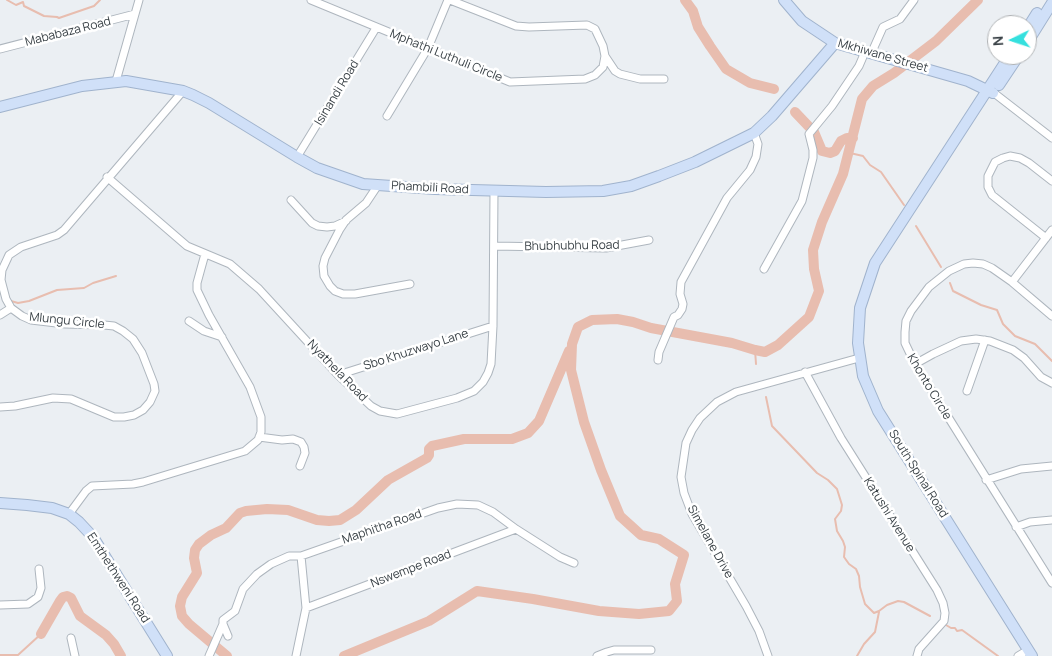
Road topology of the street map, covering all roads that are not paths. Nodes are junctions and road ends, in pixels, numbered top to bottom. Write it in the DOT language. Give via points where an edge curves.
graph roads {
  1 [pos="139,0"];
  2 [pos="311,0"];
  3 [pos="449,0"];
  4 [pos="784,0"];
  5 [pos="914,0"];
  6 [pos="1046,0"];
  7 [pos="1052,3"];
  8 [pos="135,14"];
  9 [pos="1036,15"];
  10 [pos="1037,27"];
  11 [pos="376,28"];
  12 [pos="835,43"];
  13 [pos="428,48"];
  14 [pos="0,49"];
  15 [pos="871,54"];
  16 [pos="605,56"];
  17 [pos="1005,65"];
  18 [pos="1011,65"];
  19 [pos="664,79"];
  20 [pos="116,81"];
  21 [pos="183,91"];
  22 [pos="991,92"];
  23 [pos="0,107"];
  24 [pos="387,116"];
  25 [pos="754,133"];
  26 [pos="1052,138"];
  27 [pos="297,157"];
  28 [pos="107,178"];
  29 [pos="1052,181"];
  30 [pos="378,185"];
  31 [pos="494,190"];
  32 [pos="291,200"];
  33 [pos="346,220"];
  34 [pos="1052,230"];
  35 [pos="1046,238"];
  36 [pos="649,240"];
  37 [pos="494,246"];
  38 [pos="205,254"];
  39 [pos="764,269"];
  40 [pos="1012,282"];
  41 [pos="410,284"];
  42 [pos="11,308"];
  43 [pos="1051,314"];
  44 [pos="0,315"];
  45 [pos="189,321"];
  46 [pos="493,326"];
  47 [pos="222,337"];
  48 [pos="985,340"];
  49 [pos="859,358"];
  50 [pos="658,360"];
  51 [pos="915,364"];
  52 [pos="805,372"];
  53 [pos="338,375"];
  54 [pos="1052,383"];
  55 [pos="967,391"];
  56 [pos="0,407"];
  57 [pos="259,437"];
  58 [pos="300,466"];
  59 [pos="1052,466"];
  60 [pos="986,480"];
  61 [pos="0,503"];
  62 [pos="69,514"];
  63 [pos="1052,520"];
  64 [pos="1016,527"];
  65 [pos="516,529"];
  66 [pos="301,556"];
  67 [pos="574,563"];
  68 [pos="39,569"];
  69 [pos="1052,583"];
  70 [pos="0,605"];
  71 [pos="306,608"];
  72 [pos="223,624"];
  73 [pos="228,636"];
  74 [pos="71,638"];
  75 [pos="651,650"];
  76 [pos="1030,653"];
  77 [pos="75,656"];
  78 [pos="166,656"];
  79 [pos="209,656"];
  80 [pos="296,656"];
  81 [pos="597,656"];
  82 [pos="768,656"];
  83 [pos="917,656"];
  84 [pos="1018,656"];
  1 -- 8 [label="street"];
  2 -- 11 [label="street, Mphathi Luthuli Circle"];
  3 -- 13 [label="street"];
  3 -- 16 [label="street" via="516,26 587,25 600,37"];
  4 -- 12 [label="street, Mkhiwane Street" via="802,20"];
  5 -- 15 [label="street" via="900,19 883,27"];
  6 -- 9 [label="street"];
  7 -- 10 [label="street"];
  8 -- 14 [label="street, Mababaza Road"];
  8 -- 20 [label="street"];
  11 -- 13 [label="street, Mphathi Luthuli Circle"];
  11 -- 27 [label="street, Isinandi Road"];
  12 -- 15 [label="street, Mkhiwane Street"];
  12 -- 25 [label="street, Phambili Road"];
  13 -- 16 [label="street, Mphathi Luthuli Circle" via="510,82 584,79 603,67"];
  13 -- 24 [label="street"];
  15 -- 22 [label="street, Mkhiwane Street" via="968,81"];
  15 -- 39 [label="street" via="808,134 813,158 802,200"];
  16 -- 19 [label="street" via="620,74 640,79"];
  17 -- 22 [label="street, South Spinal Road"];
  18 -- 22 [label="street, South Spinal Road"];
  20 -- 21 [label="street, Phambili Road"];
  20 -- 23 [label="street, Phambili Road" via="82,86"];
  21 -- 27 [label="street, Phambili Road" via="209,103"];
  21 -- 28 [label="street"];
  22 -- 26 [label="street"];
  22 -- 49 [label="street, South Spinal Road" via="881,254 870,276 858,322"];
  25 -- 31 [label="street, Phambili Road" via="695,162 618,190"];
  25 -- 50 [label="street" via="758,144 756,157 750,170 727,198 681,282 682,309 672,320"];
  27 -- 30 [label="street, Phambili Road" via="348,180"];
  28 -- 38 [label="street, Nyathela Road" via="176,238"];
  28 -- 42 [label="street" via="64,230 9,255 1,280"];
  29 -- 35 [label="street" via="1029,163 1010,156 995,162 988,176 992,195"];
  30 -- 31 [label="street, Phambili Road"];
  30 -- 33 [label="street" via="366,203"];
  31 -- 37 [label="street, Nyathela Road"];
  32 -- 33 [label="street" via="318,226 335,226"];
  33 -- 41 [label="street" via="323,266 330,286 336,292 355,294"];
  34 -- 35 [label="street"];
  35 -- 40 [label="street"];
  36 -- 37 [label="street, Bhubhubhu Road" via="606,248"];
  37 -- 46 [label="street, Nyathela Road"];
  38 -- 47 [label="street" via="197,290"];
  38 -- 53 [label="street, Nyathela Road" via="230,264 259,290"];
  40 -- 43 [label="street, Khonto Circle"];
  40 -- 51 [label="street, Khonto Circle" via="992,268 973,263 956,268 938,279 916,302 906,321 905,343"];
  42 -- 44 [label="street"];
  42 -- 56 [label="street, Mlungu Circle" via="31,320 104,324 123,331 142,353 155,391 143,410 124,418 71,399 53,398"];
  45 -- 47 [label="street"];
  46 -- 53 [label="street, Sbo Khuzwayo Lane"];
  46 -- 53 [label="street, Nyathela Road" via="488,373 474,390 457,398 390,414 370,406"];
  47 -- 57 [label="street" via="250,387 261,417"];
  48 -- 51 [label="street" via="956,343"];
  48 -- 54 [label="street" via="1013,350 1041,377"];
  48 -- 55 [label="street"];
  49 -- 52 [label="street, Simelane Drive"];
  49 -- 76 [label="street, South Spinal Road" via="878,411"];
  51 -- 60 [label="street, Khonto Circle"];
  52 -- 82 [label="street, Simelane Drive" via="736,392 716,402 692,430 683,458 684,494 692,514 746,606"];
  52 -- 83 [label="street, Katushi Avenue" via="841,438 943,603 944,621 919,649"];
  57 -- 58 [label="street" via="301,442 305,452"];
  57 -- 62 [label="street" via="246,451 224,458 133,484 92,486"];
  59 -- 60 [label="street" via="1021,468"];
  60 -- 64 [label="street, Khonto Circle"];
  61 -- 62 [label="street, Emthethweni Road" via="52,508"];
  62 -- 78 [label="street, Emthethweni Road" via="93,537"];
  63 -- 64 [label="street"];
  64 -- 69 [label="street, Khonto Circle"];
  65 -- 66 [label="street, Maphitha Road" via="478,505 457,504"];
  65 -- 67 [label="street, Maphitha Road"];
  65 -- 71 [label="street, Nswempe Road"];
  66 -- 71 [label="street"];
  66 -- 72 [label="street, Maphitha Road" via="289,556 257,574 243,589 235,611 223,620"];
  68 -- 70 [label="street" via="40,593 28,604"];
  71 -- 80 [label="street"];
  72 -- 73 [label="street"];
  72 -- 79 [label="street, Maphitha Road"];
  74 -- 77 [label="street"];
  75 -- 81 [label="street" via="614,650"];
  76 -- 84 [label="street"];
}
